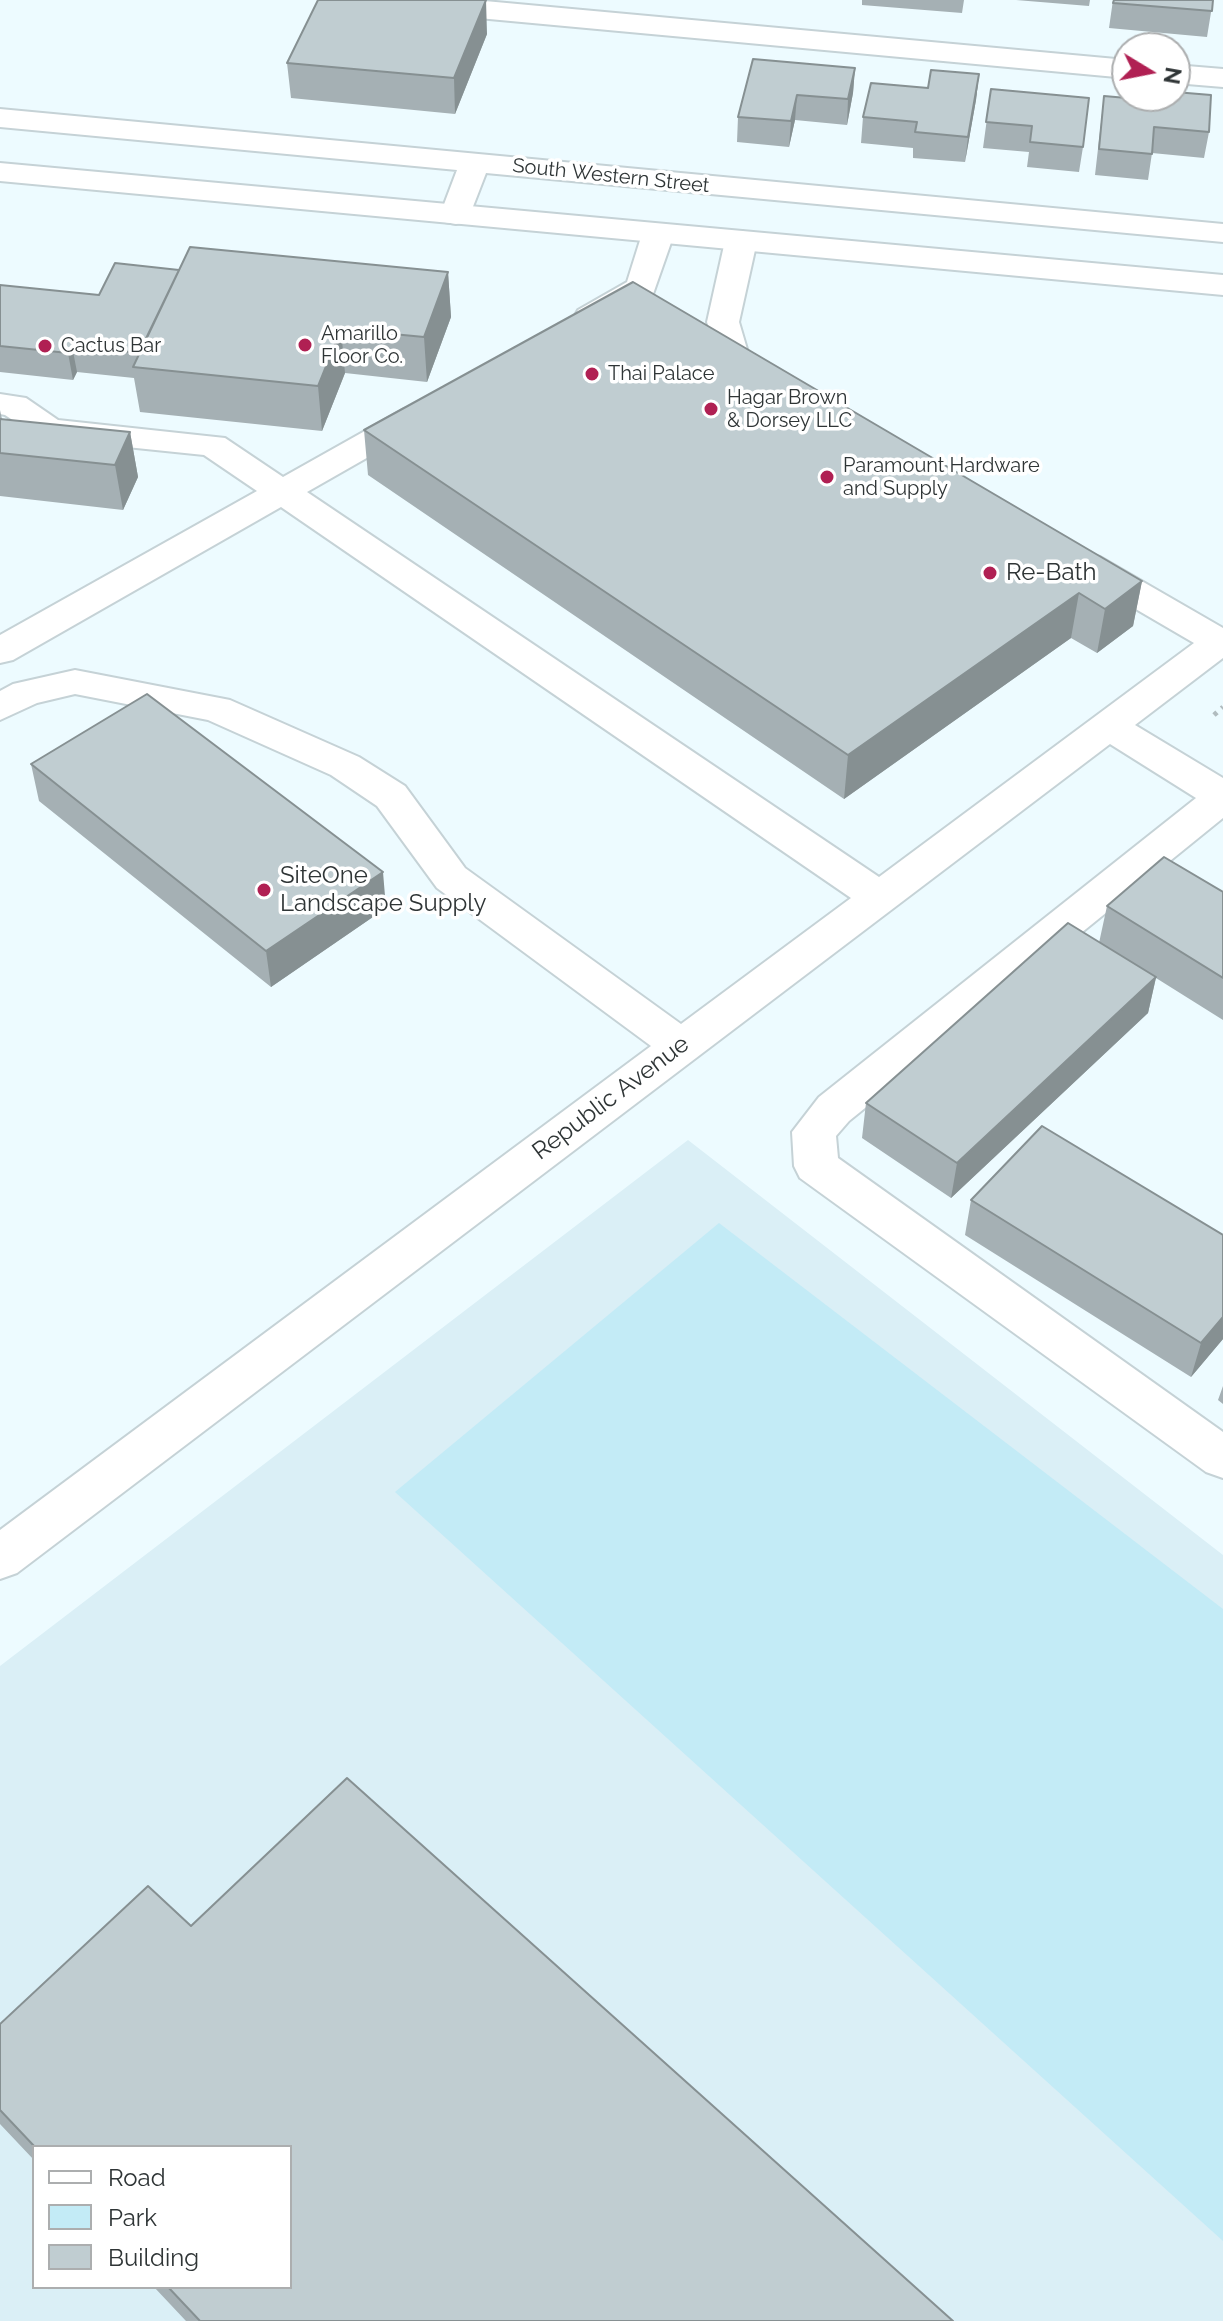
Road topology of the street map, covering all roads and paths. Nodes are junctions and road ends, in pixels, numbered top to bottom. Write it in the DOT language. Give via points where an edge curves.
graph roads {
  1 [pos="381,0"];
  2 [pos="1111,68"];
  3 [pos="1191,75"];
  4 [pos="1223,78"];
  5 [pos="0,118"];
  6 [pos="475,162"];
  7 [pos="0,172"];
  8 [pos="456,215"];
  9 [pos="1223,233"];
  10 [pos="658,234"];
  11 [pos="741,241"];
  12 [pos="1223,285"];
  13 [pos="559,335"];
  14 [pos="789,392"];
  15 [pos="448,398"];
  16 [pos="0,404"];
  17 [pos="281,493"];
  18 [pos="1064,552"];
  19 [pos="1221,641"];
  20 [pos="0,651"];
  21 [pos="0,707"];
  22 [pos="1223,707"];
  23 [pos="1214,715"];
  24 [pos="1108,726"];
  25 [pos="1223,796"];
  26 [pos="879,897"];
  27 [pos="681,1046"];
  28 [pos="1223,1458"];
  29 [pos="0,1558"];
  1 -- 2 [label="street"];
  3 -- 4 [label="street"];
  5 -- 6 [label="street, South Western Street"];
  6 -- 8 [label="street"];
  6 -- 9 [label="street, South Western Street"];
  7 -- 8 [label="street"];
  8 -- 10 [label="street"];
  10 -- 11 [label="street"];
  10 -- 13 [label="street" via="642,287"];
  11 -- 12 [label="street"];
  11 -- 14 [label="street" via="723,322 734,361"];
  15 -- 17 [label="street"];
  16 -- 17 [label="street" via="14,405 49,429 213,445"];
  17 -- 20 [label="street"];
  17 -- 26 [label="street"];
  18 -- 19 [label="street"];
  19 -- 24 [label="street, Republic Avenue"];
  21 -- 27 [label="street" via="26,693 75,682 217,709 345,766 391,796 451,878"];
  22 -- 23 [label="path"];
  24 -- 25 [label="street"];
  24 -- 26 [label="street, Republic Avenue"];
  25 -- 28 [label="street" via="834,1109 814,1132 816,1166"];
  26 -- 27 [label="street, Republic Avenue"];
  27 -- 29 [label="street, Republic Avenue"];
}
